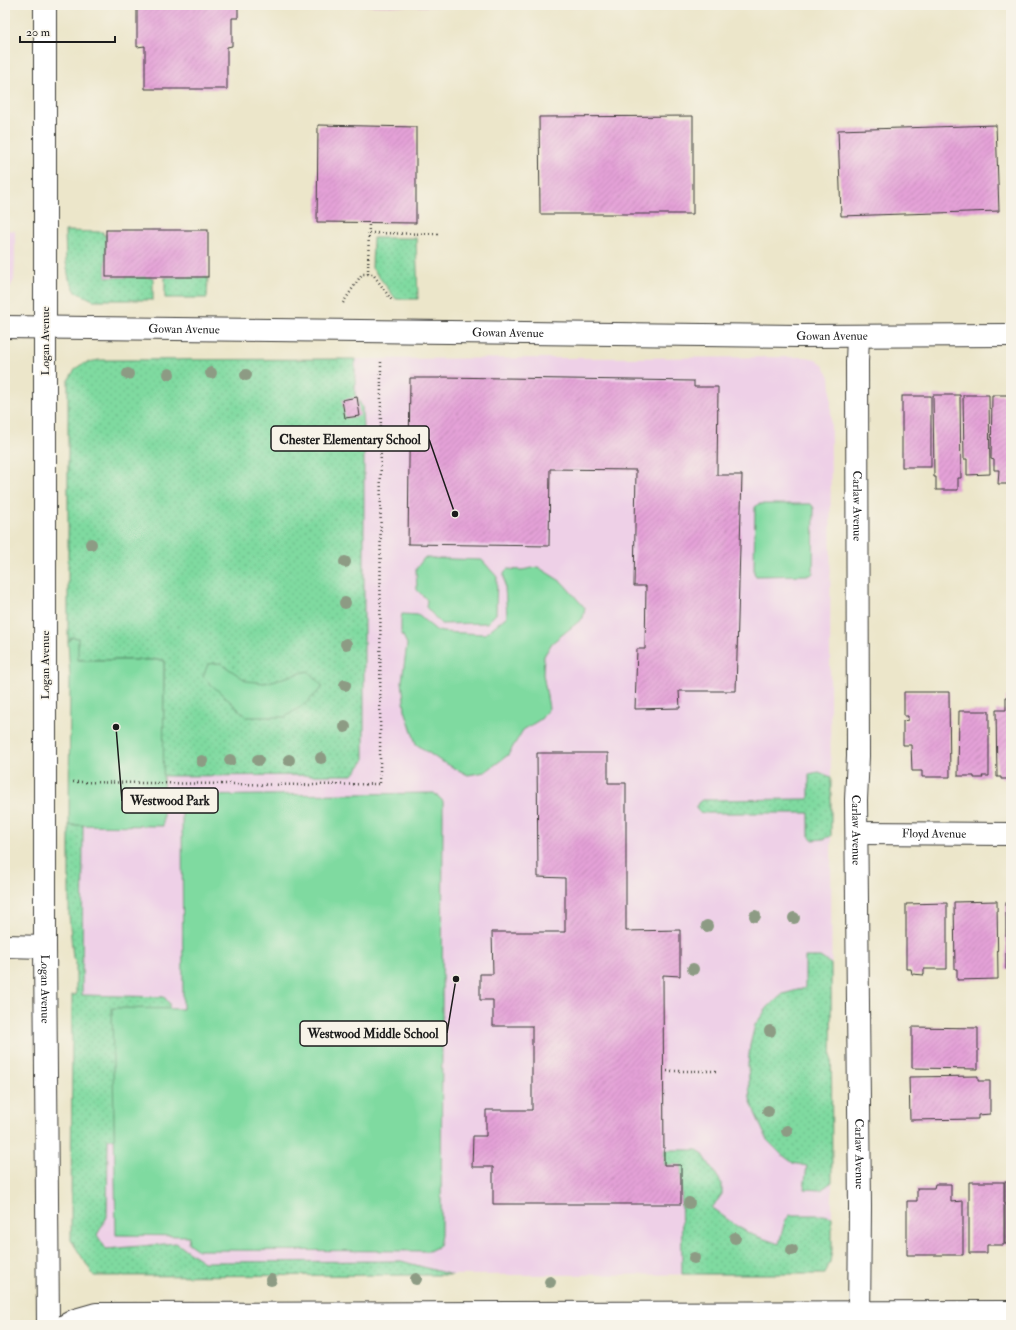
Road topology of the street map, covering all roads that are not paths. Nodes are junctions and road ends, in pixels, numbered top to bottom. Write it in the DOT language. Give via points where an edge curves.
graph roads {
  1 [pos="45,5"];
  2 [pos="5,327"];
  3 [pos="45,327"];
  4 [pos="1011,335"];
  5 [pos="858,336"];
  6 [pos="857,833"];
  7 [pos="1011,834"];
  8 [pos="5,946"];
  9 [pos="45,947"];
  10 [pos="1011,1312"];
  11 [pos="859,1319"];
  12 [pos="48,1325"];
  13 [pos="66,1325"];
  1 -- 3 [label="street, Logan Avenue"];
  2 -- 3 [label="street, Gowan Avenue"];
  3 -- 5 [label="street, Gowan Avenue"];
  3 -- 9 [label="street, Logan Avenue"];
  4 -- 5 [label="street, Gowan Avenue"];
  5 -- 6 [label="street, Carlaw Avenue"];
  6 -- 7 [label="street, Floyd Avenue"];
  6 -- 11 [label="street, Carlaw Avenue"];
  8 -- 9 [label="street"];
  9 -- 12 [label="street, Logan Avenue"];
  10 -- 11 [label="street"];
  11 -- 13 [label="street" via="96,1314"];
}
